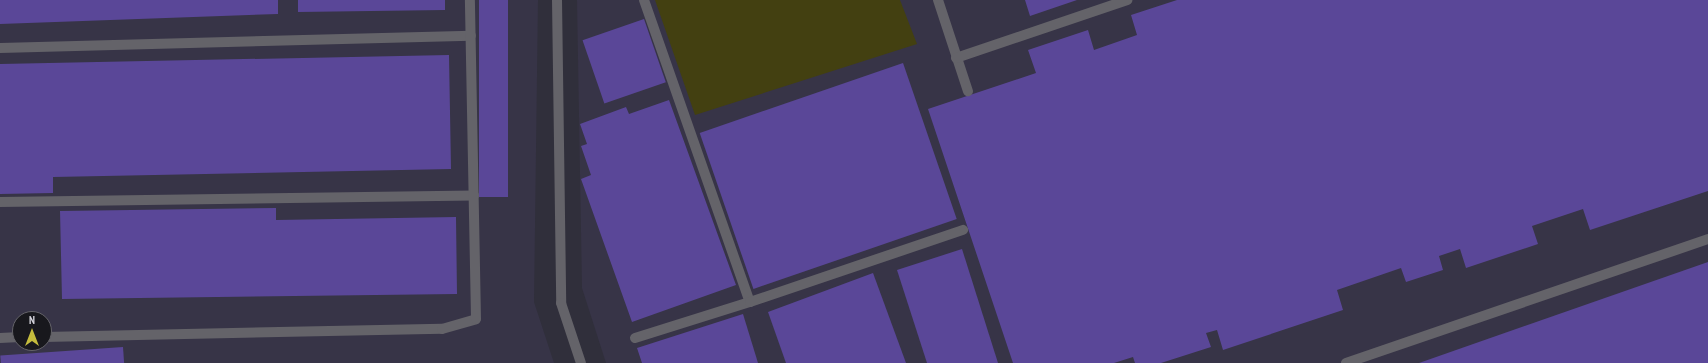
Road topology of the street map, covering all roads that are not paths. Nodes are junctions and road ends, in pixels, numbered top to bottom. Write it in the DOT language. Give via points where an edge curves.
graph roads {
  1 [pos="470,0"];
  2 [pos="557,0"];
  3 [pos="644,0"];
  4 [pos="938,0"];
  5 [pos="1127,0"];
  6 [pos="471,36"];
  7 [pos="0,48"];
  8 [pos="956,58"];
  9 [pos="968,91"];
  10 [pos="474,195"];
  11 [pos="0,202"];
  12 [pos="963,230"];
  13 [pos="1708,239"];
  14 [pos="750,302"];
  15 [pos="12,337"];
  16 [pos="52,337"];
  17 [pos="0,338"];
  18 [pos="635,338"];
  19 [pos="581,363"];
  20 [pos="1346,363"];
  1 -- 6 [label="street"];
  2 -- 19 [label="street" via="561,303"];
  3 -- 14 [label="street"];
  4 -- 8 [label="street"];
  5 -- 8 [label="street"];
  6 -- 7 [label="street"];
  6 -- 10 [label="street"];
  8 -- 9 [label="street"];
  10 -- 11 [label="street"];
  10 -- 16 [label="street" via="476,319 442,329"];
  12 -- 14 [label="street"];
  13 -- 20 [label="street"];
  14 -- 18 [label="street"];
  15 -- 17 [label="street"];
}
